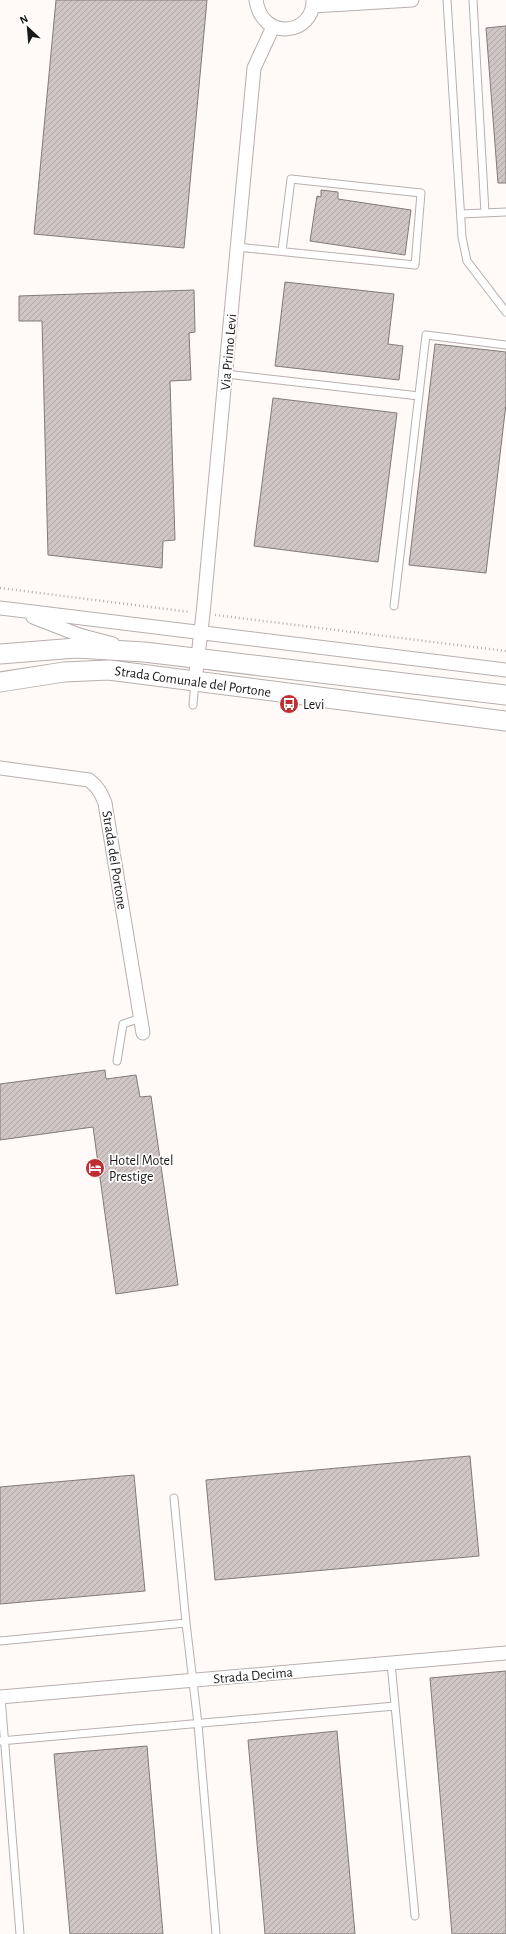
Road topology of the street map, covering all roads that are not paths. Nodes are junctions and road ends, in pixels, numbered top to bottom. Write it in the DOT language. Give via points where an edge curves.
graph roads {
  1 [pos="256,0"];
  2 [pos="412,0"];
  3 [pos="447,0"];
  4 [pos="473,0"];
  5 [pos="313,3"];
  6 [pos="272,27"];
  7 [pos="506,212"];
  8 [pos="485,213"];
  9 [pos="461,214"];
  10 [pos="238,247"];
  11 [pos="282,252"];
  12 [pos="506,312"];
  13 [pos="506,344"];
  14 [pos="226,374"];
  15 [pos="419,396"];
  16 [pos="394,606"];
  17 [pos="0,608"];
  18 [pos="14,609"];
  19 [pos="201,633"];
  20 [pos="144,652"];
  21 [pos="0,654"];
  22 [pos="198,658"];
  23 [pos="506,670"];
  24 [pos="195,681"];
  25 [pos="0,682"];
  26 [pos="506,695"];
  27 [pos="193,705"];
  28 [pos="506,721"];
  29 [pos="0,768"];
  30 [pos="141,1018"];
  31 [pos="143,1033"];
  32 [pos="117,1061"];
  33 [pos="174,1498"];
  34 [pos="186,1623"];
  35 [pos="0,1640"];
  36 [pos="506,1653"];
  37 [pos="392,1663"];
  38 [pos="193,1680"];
  39 [pos="0,1697"];
  40 [pos="395,1706"];
  41 [pos="198,1724"];
  42 [pos="2,1741"];
  43 [pos="415,1916"];
  44 [pos="20,1934"];
  45 [pos="216,1934"];
  1 -- 6 [label="street" via="258,12"];
  2 -- 5 [label="street"];
  3 -- 9 [label="lane"];
  4 -- 8 [label="lane"];
  5 -- 6 [label="street" via="309,15 299,25 280,29"];
  6 -- 10 [label="street, Via Primo Levi" via="254,68"];
  7 -- 8 [label="lane"];
  8 -- 9 [label="lane"];
  9 -- 12 [label="lane" via="467,261"];
  10 -- 11 [label="lane"];
  10 -- 14 [label="street, Via Primo Levi"];
  11 -- 11 [label="lane" via="415,265 421,193 291,179"];
  13 -- 15 [label="lane" via="426,335"];
  14 -- 15 [label="lane"];
  14 -- 19 [label="street, Via Primo Levi"];
  15 -- 16 [label="lane"];
  17 -- 18 [label="street, Strada Comunale del Portone"];
  18 -- 19 [label="street, Strada Comunale del Portone"];
  18 -- 20 [label="street, Strada Comunale del Portone" via="79,636"];
  19 -- 22 [label="street, Via Primo Levi"];
  19 -- 23 [label="street, Strada Comunale del Portone"];
  20 -- 21 [label="street, Strada Comunale del Portone" via="76,648"];
  20 -- 22 [label="street, Strada Comunale del Portone"];
  22 -- 24 [label="street, Via Primo Levi"];
  22 -- 26 [label="street, Strada Comunale del Portone"];
  24 -- 25 [label="street, Strada Comunale del Portone" via="109,670 64,672"];
  24 -- 27 [label="lane"];
  24 -- 28 [label="street, Strada Comunale del Portone"];
  29 -- 30 [label="street, Strada del Portone" via="89,780 101,792 105,803"];
  30 -- 31 [label="street, Strada del Portone"];
  30 -- 32 [label="lane" via="123,1024"];
  33 -- 34 [label="lane"];
  34 -- 35 [label="lane"];
  34 -- 38 [label="lane"];
  36 -- 37 [label="street, Strada Decima"];
  37 -- 38 [label="street, Strada Decima"];
  37 -- 40 [label="lane"];
  38 -- 39 [label="street, Strada Decima"];
  38 -- 41 [label="lane"];
  39 -- 42 [label="lane"];
  40 -- 41 [label="lane"];
  40 -- 43 [label="lane"];
  41 -- 42 [label="lane"];
  41 -- 45 [label="lane"];
  42 -- 44 [label="lane"];
}
